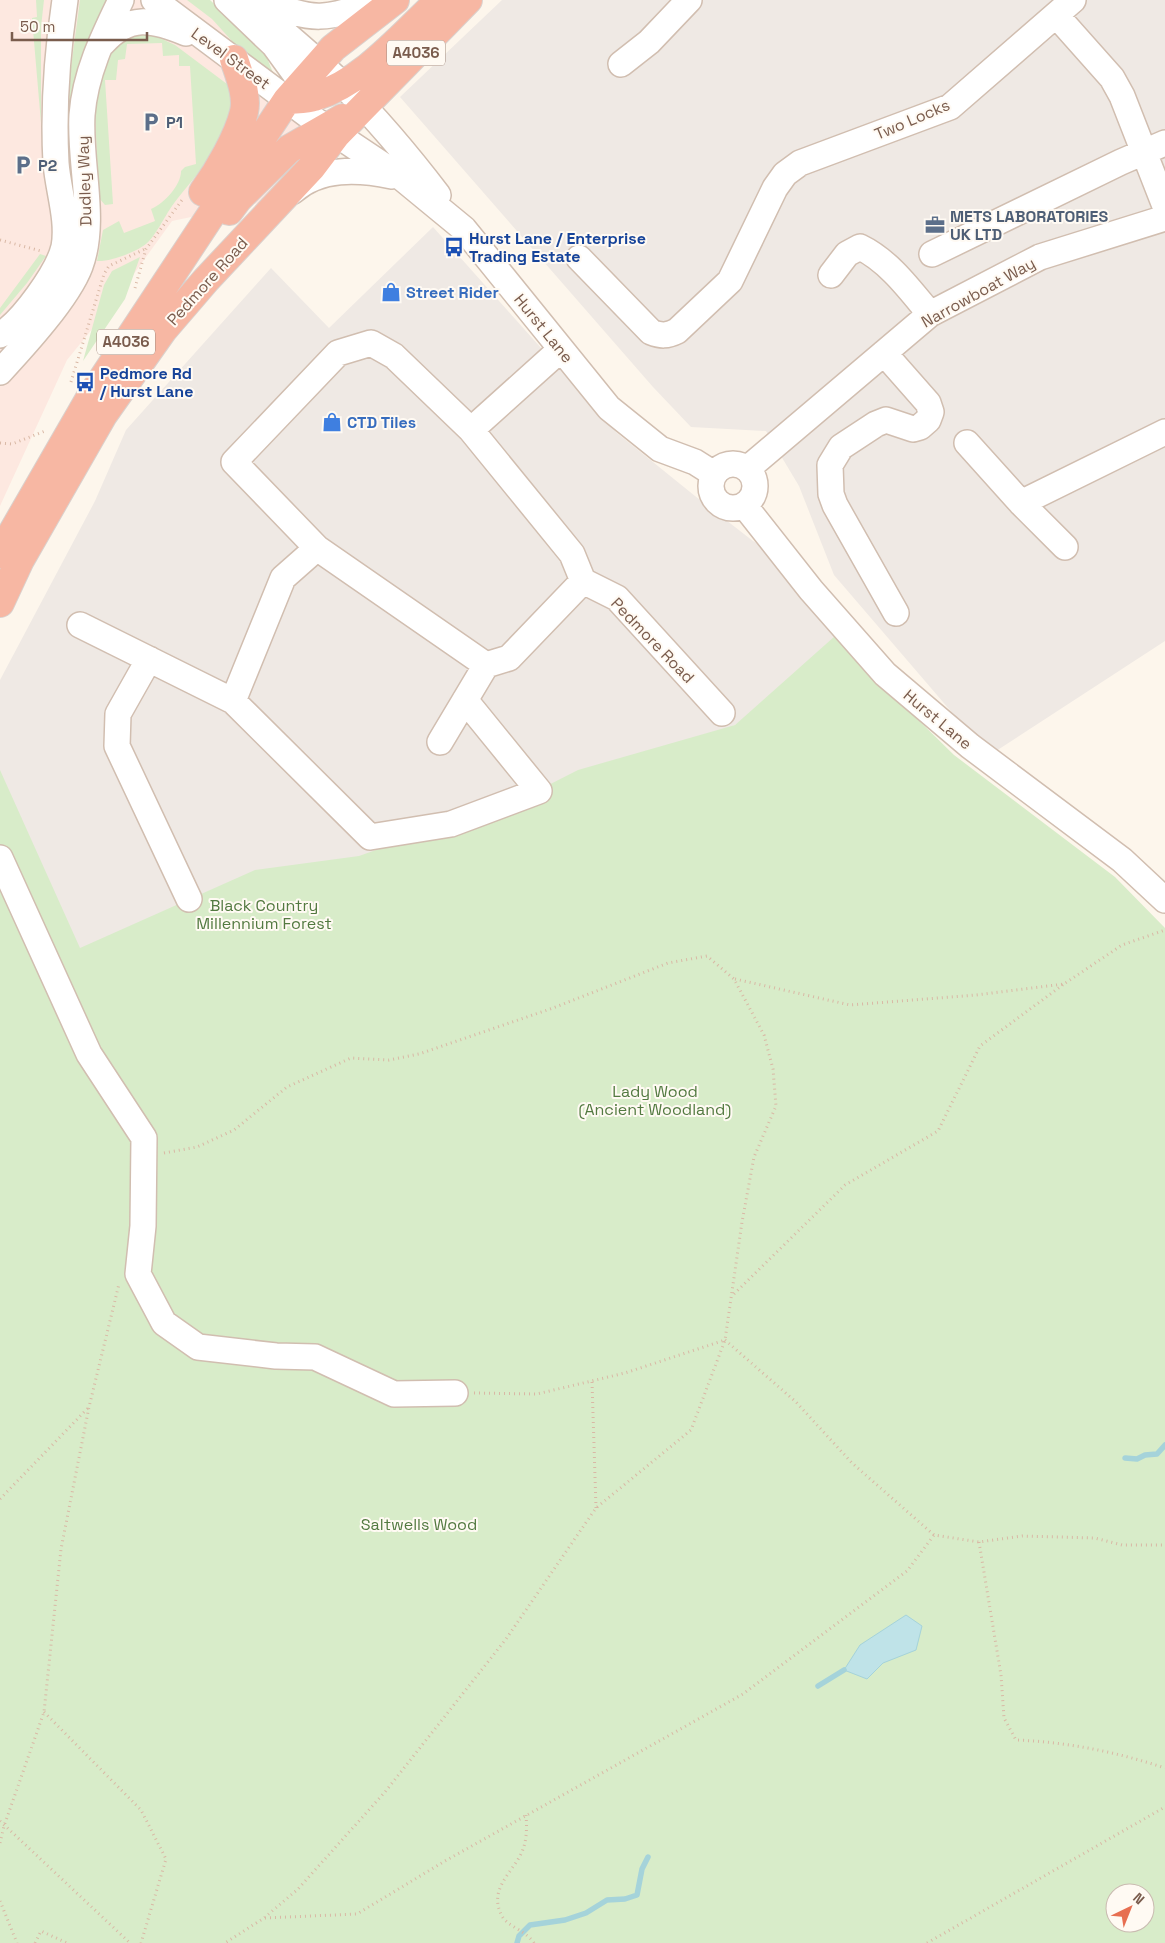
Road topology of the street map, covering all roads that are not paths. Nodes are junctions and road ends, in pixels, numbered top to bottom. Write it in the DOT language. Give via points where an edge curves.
graph roads {
  1 [pos="65,0"];
  2 [pos="121,0"];
  3 [pos="154,0"];
  4 [pos="176,0"];
  5 [pos="227,0"];
  6 [pos="246,0"];
  7 [pos="264,0"];
  8 [pos="377,0"];
  9 [pos="395,0"];
  10 [pos="440,0"];
  11 [pos="468,0"];
  12 [pos="689,0"];
  13 [pos="1064,7"];
  14 [pos="98,48"];
  15 [pos="226,53"];
  16 [pos="621,64"];
  17 [pos="342,85"];
  18 [pos="315,106"];
  19 [pos="364,106"];
  20 [pos="1155,147"];
  21 [pos="402,178"];
  22 [pos="276,206"];
  23 [pos="1165,206"];
  24 [pos="1165,218"];
  25 [pos="464,229"];
  26 [pos="932,254"];
  27 [pos="579,258"];
  28 [pos="831,275"];
  29 [pos="930,314"];
  30 [pos="141,319"];
  31 [pos="0,335"];
  32 [pos="560,350"];
  33 [pos="884,353"];
  34 [pos="0,372"];
  35 [pos="471,430"];
  36 [pos="1165,432"];
  37 [pos="967,443"];
  38 [pos="747,469"];
  39 [pos="714,474"];
  40 [pos="1021,503"];
  41 [pos="744,505"];
  42 [pos="1065,547"];
  43 [pos="316,548"];
  44 [pos="0,554"];
  45 [pos="583,581"];
  46 [pos="0,603"];
  47 [pos="896,613"];
  48 [pos="80,625"];
  49 [pos="149,659"];
  50 [pos="486,665"];
  51 [pos="465,700"];
  52 [pos="233,701"];
  53 [pos="722,713"];
  54 [pos="440,742"];
  55 [pos="0,858"];
  56 [pos="189,899"];
  57 [pos="1165,900"];
  58 [pos="455,1392"];
  1 -- 31 [label="street, Dudley Way" via="57,60 56,154 64,246 46,283 20,317"];
  2 -- 14 [label="street, Dudley Way"];
  3 -- 15 [label="street, Level Street"];
  4 -- 15 [label="street" via="200,18"];
  5 -- 18 [label="street" via="274,45"];
  6 -- 18 [label="street"];
  7 -- 8 [label="street" via="315,18 347,12"];
  9 -- 18 [label="highway, Pedmore Road / A4036" via="333,48"];
  10 -- 17 [label="highway" via="368,67"];
  11 -- 19 [label="highway, Pedmore Road / A4036"];
  12 -- 16 [label="street"];
  13 -- 20 [label="street, Two Locks"];
  13 -- 27 [label="street, Two Locks" via="950,106 800,164 785,174 730,281 677,331 660,336 651,332"];
  14 -- 15 [label="street" via="114,30 134,21 156,22"];
  14 -- 34 [label="street, Dudley Way" via="87,82 82,114 88,222 81,265 45,319"];
  15 -- 18 [label="street, Level Street"];
  15 -- 30 [label="highway" via="242,84 244,111 226,155 150,273"];
  17 -- 18 [label="highway"];
  17 -- 19 [label="street"];
  18 -- 19 [label="highway, Pedmore Road / A4036"];
  18 -- 21 [label="street, Hurst Lane"];
  18 -- 22 [label="highway, Pedmore Road / A4036" via="311,168"];
  18 -- 30 [label="highway, Pedmore Road / A4036"];
  18 -- 30 [label="highway" via="289,149 238,199"];
  19 -- 25 [label="street" via="403,148"];
  20 -- 23 [label="street, Two Locks"];
  20 -- 26 [label="street"];
  21 -- 22 [label="street" via="355,170 324,175 306,179"];
  21 -- 25 [label="street, Hurst Lane"];
  22 -- 46 [label="highway, Pedmore Road / A4036" via="163,330 103,415 25,552"];
  24 -- 29 [label="street, Narrowboat Way" via="1040,257"];
  25 -- 32 [label="street, Hurst Lane"];
  28 -- 29 [label="street" via="847,254 860,247 904,282"];
  29 -- 33 [label="street, Narrowboat Way"];
  30 -- 44 [label="highway, Pedmore Road / A4036" via="90,398"];
  32 -- 35 [label="street"];
  32 -- 39 [label="street, Hurst Lane" via="609,408 660,449 695,462"];
  33 -- 38 [label="street, Narrowboat Way"];
  33 -- 47 [label="street" via="928,403 931,412 928,420 913,429 886,420 876,424 841,447 830,464 829,478 836,504"];
  35 -- 43 [label="street" via="394,356 371,343 338,353 234,462"];
  35 -- 45 [label="street" via="572,554"];
  36 -- 40 [label="street"];
  37 -- 40 [label="street"];
  38 -- 39 [label="street" via="727,465"];
  38 -- 41 [label="street" via="754,485 750,500"];
  39 -- 41 [label="street" via="711,486 716,500 727,507"];
  40 -- 42 [label="street"];
  41 -- 57 [label="street, Hurst Lane" via="811,590 885,674 970,746 1122,860"];
  43 -- 50 [label="street"];
  43 -- 52 [label="street" via="283,578"];
  45 -- 50 [label="street" via="509,658"];
  45 -- 53 [label="street, Pedmore Road" via="617,598"];
  48 -- 49 [label="street"];
  49 -- 52 [label="street"];
  49 -- 56 [label="street" via="118,714 118,746"];
  50 -- 51 [label="street"];
  51 -- 52 [label="street" via="539,792 451,824 370,837"];
  51 -- 54 [label="street"];
  55 -- 58 [label="street" via="89,1054 144,1138 143,1226 138,1274 164,1323 198,1347 315,1357 394,1394"];
}
